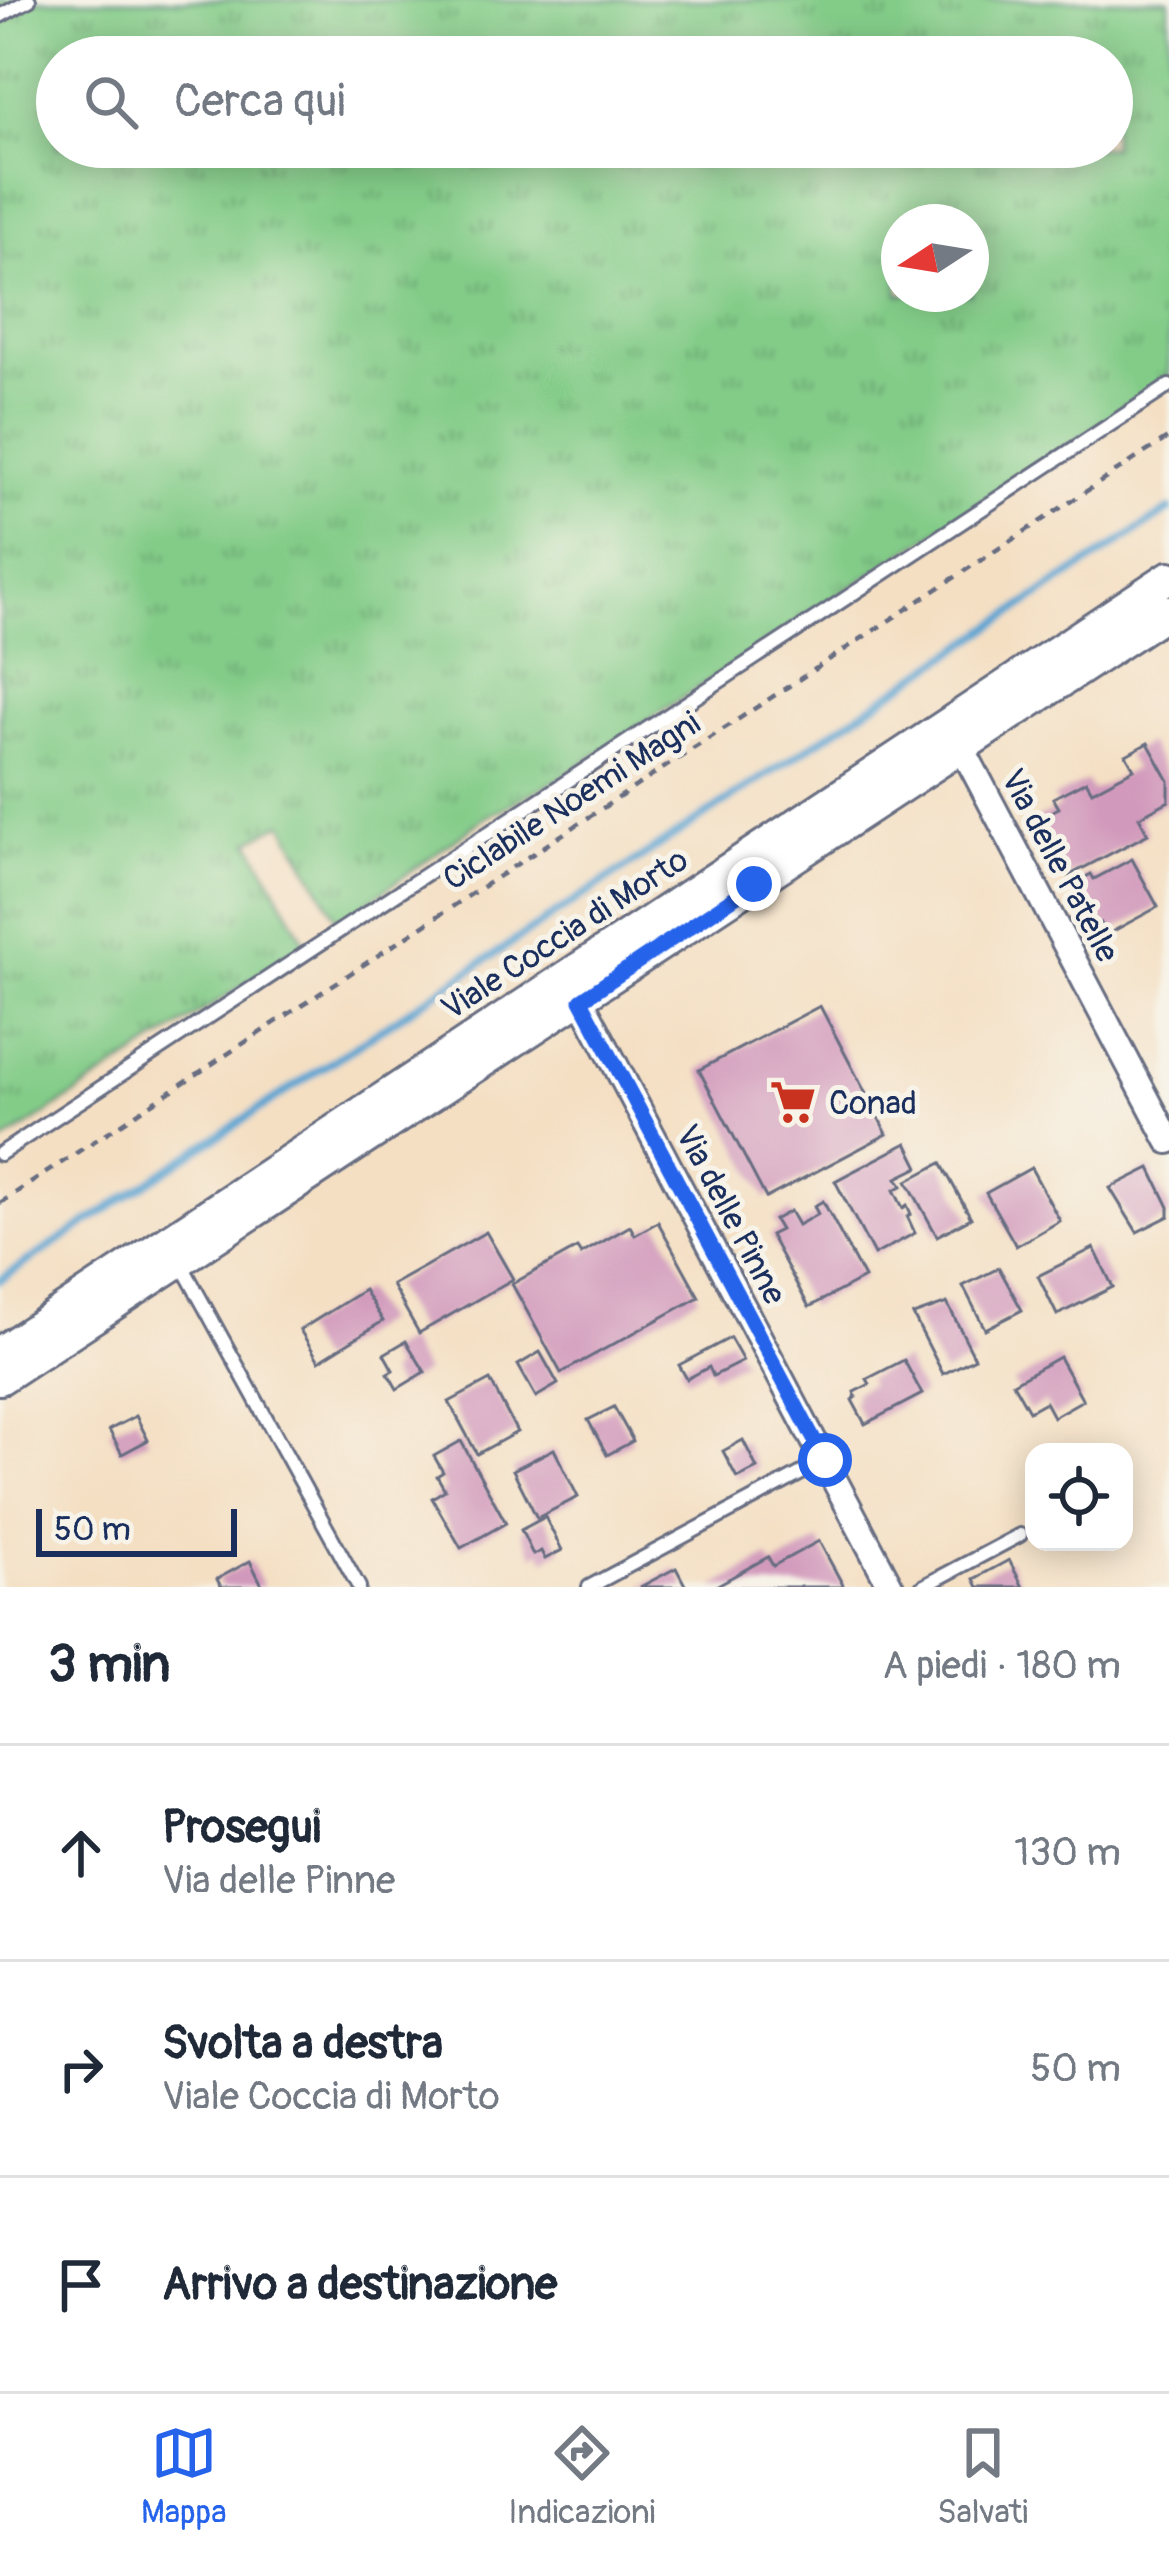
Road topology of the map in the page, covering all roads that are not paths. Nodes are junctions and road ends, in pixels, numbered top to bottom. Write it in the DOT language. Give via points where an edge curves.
graph roads {
  1 [pos="28,0"];
  2 [pos="0,16"];
  3 [pos="1169,386"];
  4 [pos="1169,578"];
  5 [pos="1169,611"];
  6 [pos="961,746"];
  7 [pos="581,1000"];
  8 [pos="1169,1142"];
  9 [pos="0,1154"];
  10 [pos="180,1261"];
  11 [pos="0,1352"];
  12 [pos="0,1379"];
  13 [pos="825,1460"];
  14 [pos="1019,1535"];
  15 [pos="888,1586"];
  16 [pos="359,1587"];
  17 [pos="589,1587"];
  18 [pos="922,1587"];
  1 -- 2 [label="lane"];
  3 -- 9 [label="lane"];
  4 -- 11 [label="street, Viale Coccia di Morto"];
  5 -- 6 [label="street, Viale Coccia di Morto"];
  6 -- 7 [label="street, Viale Coccia di Morto"];
  6 -- 8 [label="street, Via delle Patelle"];
  7 -- 10 [label="street, Viale Coccia di Morto"];
  7 -- 13 [label="street, Via delle Pinne"];
  10 -- 12 [label="street, Viale Coccia di Morto"];
  10 -- 16 [label="lane"];
  13 -- 15 [label="street, Via delle Pinne"];
  13 -- 17 [label="lane"];
  14 -- 18 [label="lane"];
}
